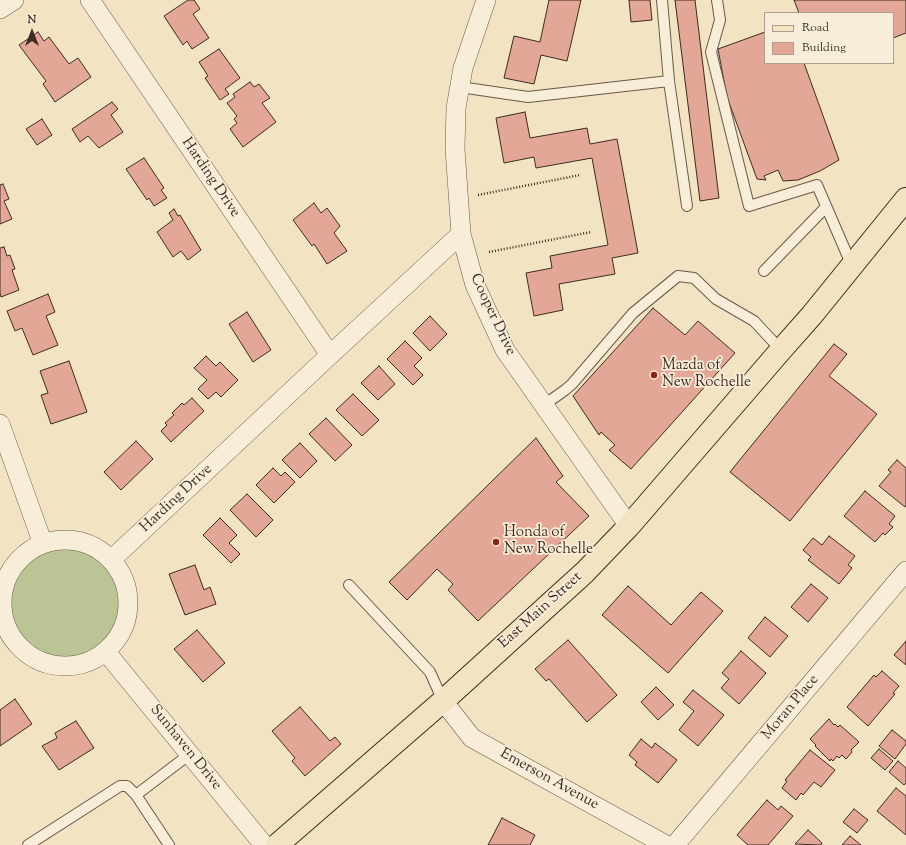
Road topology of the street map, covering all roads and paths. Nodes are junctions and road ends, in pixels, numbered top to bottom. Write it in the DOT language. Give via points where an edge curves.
graph roads {
  1 [pos="14,0"];
  2 [pos="90,0"];
  3 [pos="486,0"];
  4 [pos="662,0"];
  5 [pos="717,0"];
  6 [pos="0,9"];
  7 [pos="669,81"];
  8 [pos="460,87"];
  9 [pos="580,175"];
  10 [pos="478,196"];
  11 [pos="906,199"];
  12 [pos="687,206"];
  13 [pos="826,207"];
  14 [pos="591,232"];
  15 [pos="461,234"];
  16 [pos="489,252"];
  17 [pos="852,266"];
  18 [pos="764,271"];
  19 [pos="781,350"];
  20 [pos="330,355"];
  21 [pos="544,405"];
  22 [pos="0,424"];
  23 [pos="629,526"];
  24 [pos="43,544"];
  25 [pos="111,560"];
  26 [pos="906,571"];
  27 [pos="3,578"];
  28 [pos="349,585"];
  29 [pos="5,640"];
  30 [pos="106,652"];
  31 [pos="443,701"];
  32 [pos="190,754"];
  33 [pos="136,795"];
  34 [pos="28,845"];
  35 [pos="169,845"];
  36 [pos="264,845"];
  37 [pos="277,845"];
  38 [pos="666,845"];
  39 [pos="675,845"];
  1 -- 6 [label="street"];
  2 -- 20 [label="street, Harding Drive"];
  3 -- 8 [label="street, Cooper Drive" via="463,68"];
  4 -- 7 [label="lane"];
  5 -- 13 [label="lane" via="720,20 711,52 749,206 817,185"];
  7 -- 8 [label="lane" via="528,97"];
  7 -- 12 [label="lane"];
  8 -- 15 [label="street, Cooper Drive" via="456,108 455,149"];
  9 -- 10 [label="path"];
  11 -- 17 [label="main road, East Main Street"];
  13 -- 17 [label="lane"];
  13 -- 18 [label="lane"];
  14 -- 16 [label="path"];
  15 -- 20 [label="street, Harding Drive"];
  15 -- 21 [label="street, Cooper Drive" via="475,285 505,350"];
  17 -- 19 [label="main road, East Main Street"];
  19 -- 21 [label="lane" via="754,321 716,299 694,278 678,276 633,313 572,384"];
  19 -- 23 [label="main road, East Main Street"];
  20 -- 25 [label="street, Harding Drive"];
  21 -- 23 [label="street, Cooper Drive"];
  22 -- 24 [label="street"];
  23 -- 31 [label="main road, East Main Street" via="585,572"];
  24 -- 25 [label="street" via="61,540 80,542 97,549"];
  24 -- 27 [label="street" via="28,552"];
  25 -- 30 [label="street" via="123,577 128,597 127,617 119,636"];
  26 -- 39 [label="street, Moran Place"];
  27 -- 29 [label="street" via="1,598"];
  28 -- 31 [label="lane" via="430,672"];
  29 -- 30 [label="street" via="38,660 55,666 73,666 90,661"];
  30 -- 32 [label="street, Sunhaven Drive"];
  31 -- 37 [label="main road, East Main Street"];
  31 -- 38 [label="street, Emerson Avenue" via="472,738"];
  32 -- 33 [label="lane"];
  32 -- 36 [label="street, Sunhaven Drive"];
  33 -- 34 [label="lane" via="127,786 120,786"];
  33 -- 35 [label="lane"];
}
